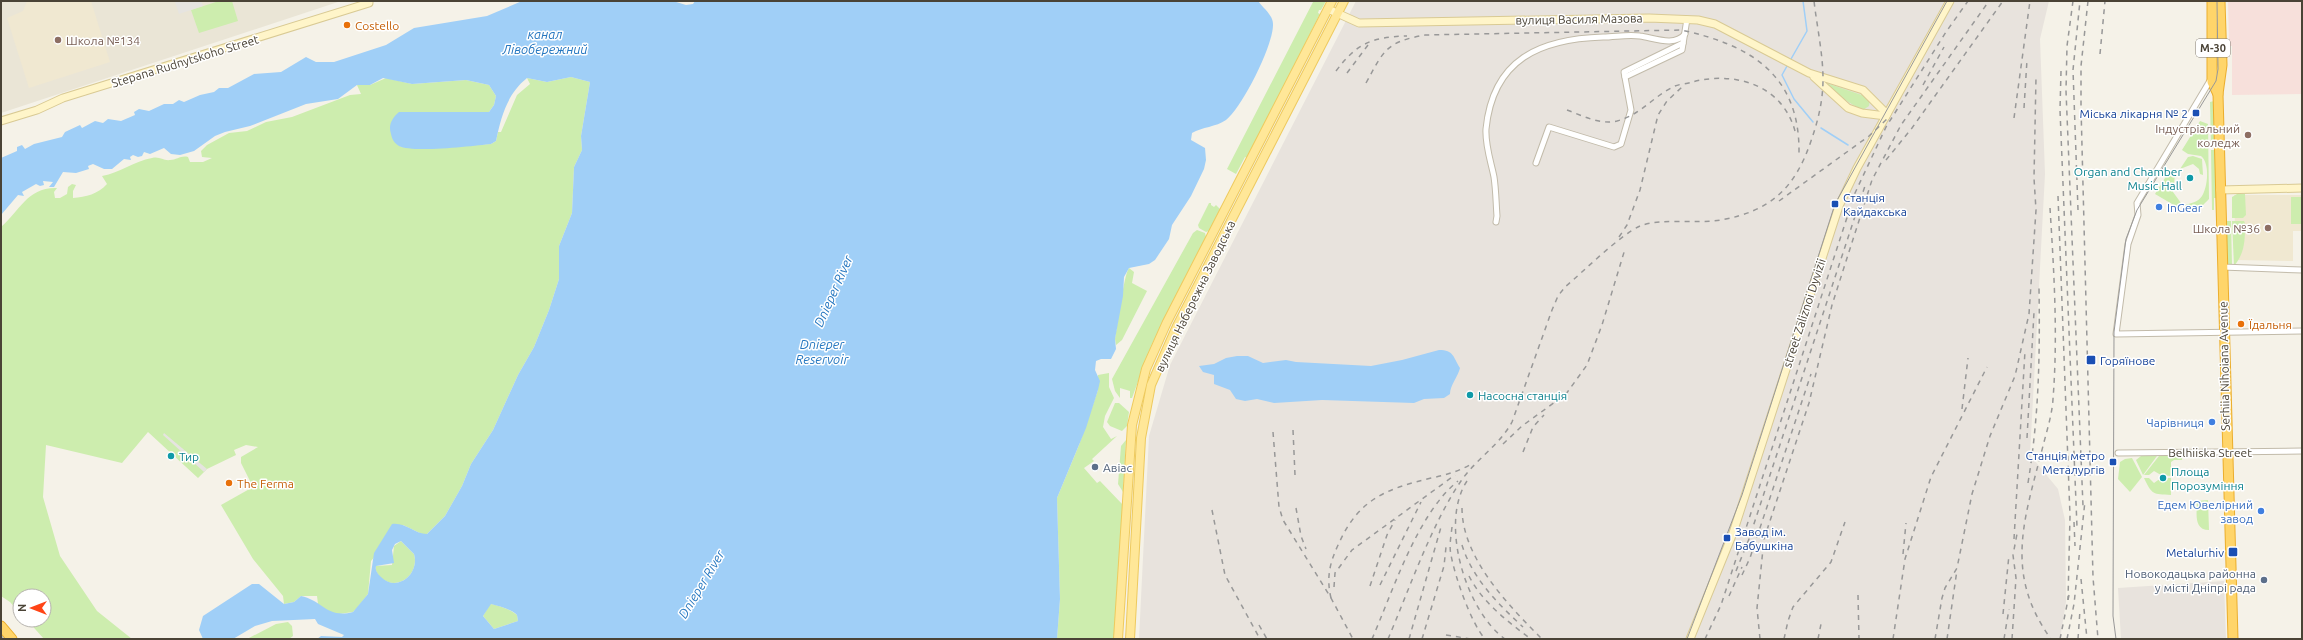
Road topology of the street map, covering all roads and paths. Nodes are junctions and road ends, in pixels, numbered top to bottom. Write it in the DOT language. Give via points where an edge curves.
graph roads {
  1 [pos="1332,1"];
  2 [pos="1344,1"];
  3 [pos="1950,1"];
  4 [pos="2212,1"];
  5 [pos="2220,1"];
  6 [pos="371,2"];
  7 [pos="1328,9"];
  8 [pos="1338,14"];
  9 [pos="1688,19"];
  10 [pos="1685,34"];
  11 [pos="1809,73"];
  12 [pos="2212,75"];
  13 [pos="2206,89"];
  14 [pos="2218,94"];
  15 [pos="1886,115"];
  16 [pos="1,121"];
  17 [pos="1536,163"];
  18 [pos="2302,188"];
  19 [pos="2220,190"];
  20 [pos="1496,222"];
  21 [pos="2222,267"];
  22 [pos="2302,270"];
  23 [pos="2302,330"];
  24 [pos="2224,332"];
  25 [pos="2302,451"];
  26 [pos="2118,453"];
  27 [pos="2227,453"];
  28 [pos="1,626"];
  29 [pos="12,639"];
  30 [pos="1118,639"];
  31 [pos="1130,639"];
  32 [pos="1690,639"];
  33 [pos="2233,639"];
  1 -- 7 [label="main road, вулиця Набережна Заводська"];
  2 -- 8 [label="main road, вулиця Набережна Заводська"];
  3 -- 15 [label="street, street Zaliznoi Dyvizii"];
  4 -- 12 [label="highway, Serhiia Nihoiana Avenue / М-30"];
  5 -- 14 [label="highway, Serhiia Nihoiana Avenue / М-30" via="2222,65"];
  6 -- 16 [label="street, Stepana Rudnytskoho Street" via="63,98 37,110"];
  7 -- 8 [label="street, вулиця Василя Мазова"];
  7 -- 30 [label="main road, вулиця Набережна Заводська" via="1167,322 1146,369 1137,396 1130,436"];
  8 -- 9 [label="street, вулиця Василя Мазова" via="1359,23"];
  8 -- 31 [label="main road, вулиця Набережна Заводська" via="1177,326 1152,385 1141,438"];
  9 -- 10 [label="street"];
  9 -- 11 [label="street, вулиця Василя Мазова" via="1715,24"];
  10 -- 17 [label="street" via="1682,50 1625,77 1631,110 1621,144 1614,146 1549,127"];
  10 -- 20 [label="street" via="1681,39 1673,41 1637,36 1559,41 1521,58 1495,95 1489,114 1487,144 1494,179"];
  11 -- 15 [label="street, вулиця Василя Мазова" via="1863,90"];
  11 -- 15 [label="street, вулиця Василя Мазова" via="1852,110"];
  12 -- 13 [label="street"];
  12 -- 14 [label="highway, Serhiia Nihoiana Avenue / М-30" via="2213,86"];
  13 -- 14 [label="street"];
  13 -- 24 [label="street" via="2136,203 2138,215 2128,244 2116,334"];
  14 -- 19 [label="highway, Serhiia Nihoiana Avenue / М-30"];
  15 -- 32 [label="street, street Zaliznoi Dyvizii" via="1839,206 1733,533"];
  18 -- 19 [label="street"];
  19 -- 21 [label="highway, Serhiia Nihoiana Avenue / М-30"];
  21 -- 22 [label="street"];
  21 -- 24 [label="highway, Serhiia Nihoiana Avenue / М-30"];
  23 -- 24 [label="street"];
  24 -- 27 [label="highway, Serhiia Nihoiana Avenue / М-30"];
  25 -- 27 [label="street, Belhiiska Street"];
  26 -- 27 [label="street, Belhiiska Street"];
  27 -- 33 [label="highway, Serhiia Nihoiana Avenue / М-30"];
  28 -- 29 [label="highway"];
}
